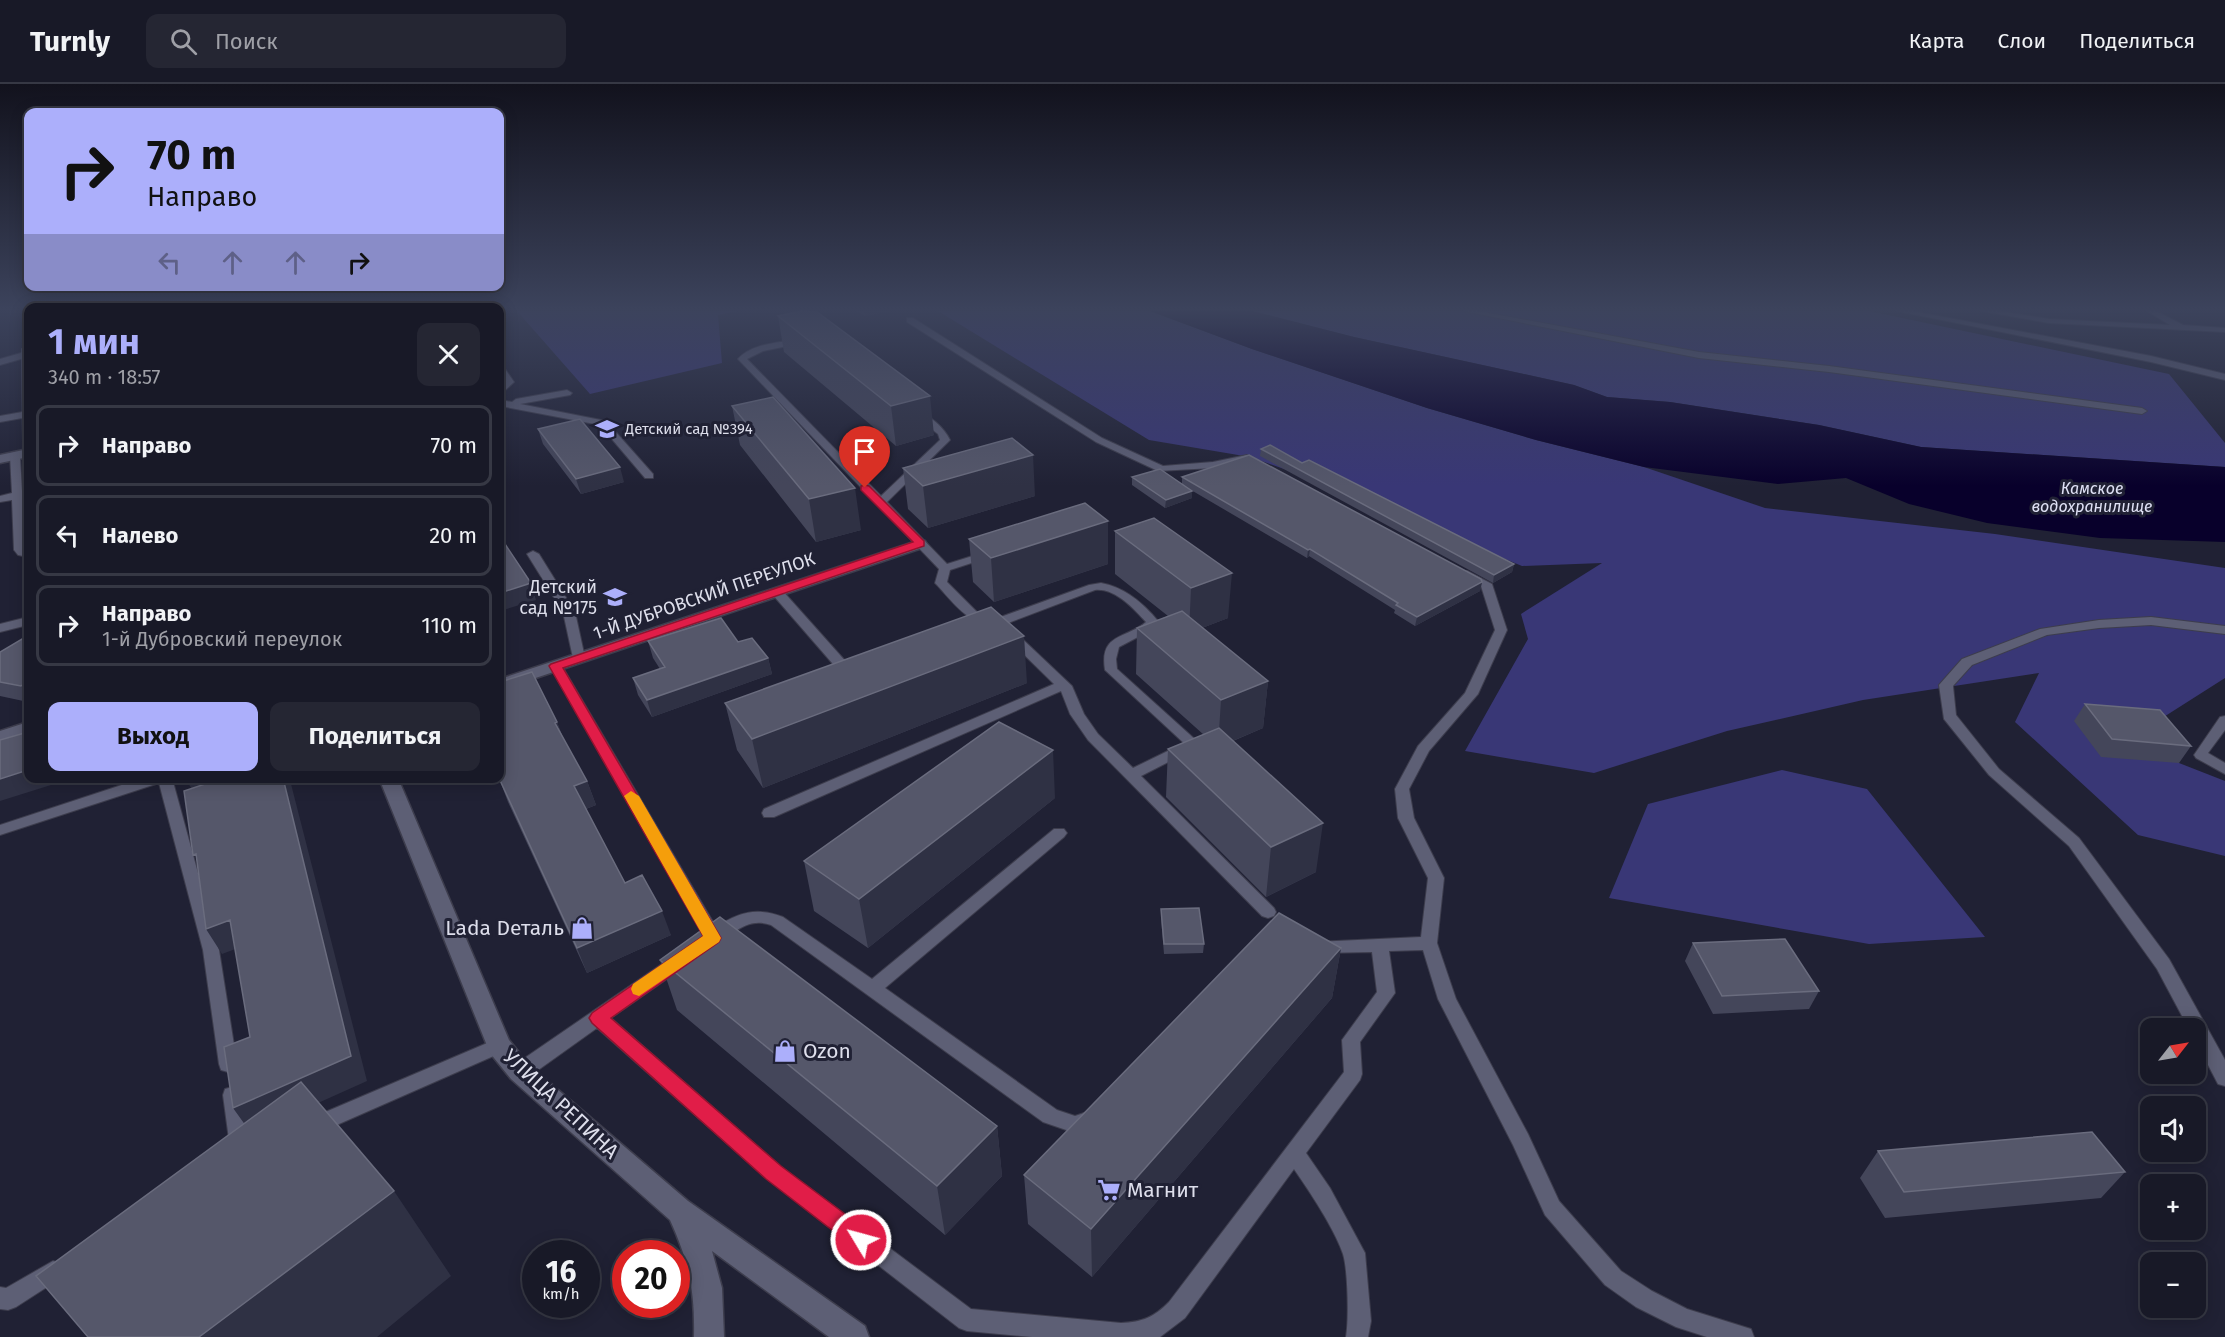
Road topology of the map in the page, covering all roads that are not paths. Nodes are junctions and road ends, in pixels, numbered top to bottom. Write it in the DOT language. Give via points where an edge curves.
graph roads {
  1 [pos="752,369"];
  2 [pos="988,369"];
  3 [pos="1833,369"];
  4 [pos="2194,369"];
  5 [pos="504,374"];
  6 [pos="2225,377"];
  7 [pos="504,388"];
  8 [pos="567,393"];
  9 [pos="504,405"];
  10 [pos="504,405"];
  11 [pos="907,405"];
  12 [pos="2142,411"];
  13 [pos="24,415"];
  14 [pos="0,420"];
  15 [pos="22,454"];
  16 [pos="0,459"];
  17 [pos="1261,462"];
  18 [pos="649,476"];
  19 [pos="23,494"];
  20 [pos="0,500"];
  21 [pos="880,503"];
  22 [pos="920,544"];
  23 [pos="999,551"];
  24 [pos="24,553"];
  25 [pos="532,554"];
  26 [pos="945,568"];
  27 [pos="1456,568"];
  28 [pos="777,592"];
  29 [pos="24,622"];
  30 [pos="999,622"];
  31 [pos="0,628"];
  32 [pos="2225,630"];
  33 [pos="579,658"];
  34 [pos="556,666"];
  35 [pos="504,684"];
  36 [pos="1063,685"];
  37 [pos="860,686"];
  38 [pos="2225,720"];
  39 [pos="24,730"];
  40 [pos="0,737"];
  41 [pos="1193,744"];
  42 [pos="1211,760"];
  43 [pos="2225,769"];
  44 [pos="1131,775"];
  45 [pos="145,783"];
  46 [pos="167,783"];
  47 [pos="390,783"];
  48 [pos="769,813"];
  49 [pos="0,830"];
  50 [pos="1059,833"];
  51 [pos="1268,912"];
  52 [pos="1429,943"];
  53 [pos="703,944"];
  54 [pos="1380,945"];
  55 [pos="1306,947"];
  56 [pos="872,989"];
  57 [pos="598,1018"];
  58 [pos="499,1046"];
  59 [pos="520,1072"];
  60 [pos="2225,1078"];
  61 [pos="1100,1111"];
  62 [pos="296,1134"];
  63 [pos="263,1148"];
  64 [pos="1294,1153"];
  65 [pos="678,1210"];
  66 [pos="69,1262"];
  67 [pos="3,1302"];
  68 [pos="709,1337"];
  69 [pos="854,1337"];
  70 [pos="1357,1337"];
  71 [pos="1743,1337"];
  1 -- 21 [label="lane"];
  2 -- 17 [label="lane" via="1099,440 1162,470 1250,457"];
  3 -- 12 [label="lane"];
  4 -- 6 [label="lane"];
  5 -- 7 [label="lane" via="510,382"];
  8 -- 9 [label="lane"];
  10 -- 18 [label="lane" via="603,423"];
  11 -- 21 [label="lane" via="942,433 945,440"];
  13 -- 14 [label="lane"];
  15 -- 16 [label="main road"];
  15 -- 19 [label="lane"];
  19 -- 20 [label="lane"];
  19 -- 24 [label="lane" via="20,550"];
  21 -- 22 [label="lane"];
  22 -- 26 [label="lane"];
  22 -- 28 [label="main road, 1-Й ДУБРОВСКИЙ ПЕРЕУЛОК"];
  23 -- 26 [label="lane"];
  25 -- 33 [label="lane" via="569,612"];
  26 -- 30 [label="lane" via="941,583 973,615"];
  27 -- 52 [label="lane" via="1486,584 1501,630 1471,694 1423,749 1402,789 1406,818 1436,878"];
  28 -- 33 [label="main road, 1-Й ДУБРОВСКИЙ ПЕРЕУЛОК"];
  28 -- 37 [label="lane"];
  29 -- 31 [label="lane"];
  30 -- 36 [label="lane"];
  30 -- 41 [label="lane" via="1107,585 1152,621 1110,649 1110,670"];
  32 -- 60 [label="lane" via="2151,621 2044,632 1967,662 1946,685 1949,716 1994,772 2074,842 2163,963"];
  33 -- 34 [label="main road, 1-Й ДУБРОВСКИЙ ПЕРЕУЛОК"];
  34 -- 35 [label="main road, 1-Й ДУБРОВСКИЙ ПЕРЕУЛОК"];
  34 -- 53 [label="lane"];
  36 -- 44 [label="lane" via="1094,737"];
  36 -- 48 [label="lane"];
  38 -- 43 [label="lane" via="2201,755"];
  39 -- 40 [label="main road"];
  41 -- 42 [label="lane"];
  41 -- 44 [label="lane"];
  44 -- 51 [label="lane"];
  45 -- 49 [label="lane"];
  46 -- 63 [label="lane" via="181,814 211,950 236,1161"];
  47 -- 58 [label="main road, УЛИЦА РЕПИНА"];
  50 -- 56 [label="lane"];
  52 -- 54 [label="lane"];
  52 -- 71 [label="lane" via="1446,999 1521,1140 1552,1208 1613,1278 1644,1299 1684,1318"];
  53 -- 56 [label="lane" via="746,917 763,915"];
  53 -- 57 [label="lane"];
  54 -- 55 [label="lane"];
  54 -- 64 [label="lane" via="1386,993 1351,1040 1353,1074"];
  56 -- 61 [label="lane" via="1050,1116 1068,1124 1085,1123"];
  57 -- 59 [label="lane"];
  57 -- 64 [label="lane" via="773,1172 967,1320 1121,1334 1144,1334 1162,1325"];
  58 -- 59 [label="main road, УЛИЦА РЕПИНА"];
  58 -- 62 [label="lane"];
  59 -- 65 [label="main road, УЛИЦА РЕПИНА"];
  64 -- 70 [label="lane" via="1323,1195 1354,1252 1360,1321"];
  65 -- 68 [label="main road" via="696,1242 706,1271"];
  65 -- 69 [label="main road"];
  66 -- 67 [label="lane"];
}
